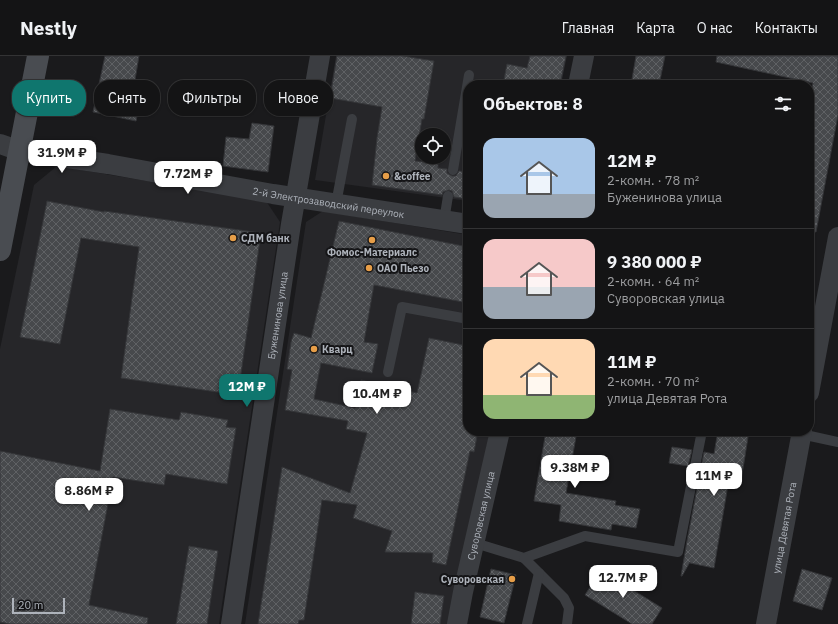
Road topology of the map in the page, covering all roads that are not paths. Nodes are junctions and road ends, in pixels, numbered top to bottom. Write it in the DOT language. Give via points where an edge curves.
graph roads {
  1 [pos="38,56"];
  2 [pos="320,56"];
  3 [pos="584,56"];
  4 [pos="468,75"];
  5 [pos="467,80"];
  6 [pos="579,80"];
  7 [pos="463,107"];
  8 [pos="352,119"];
  9 [pos="0,144"];
  10 [pos="20,151"];
  11 [pos="453,170"];
  12 [pos="448,196"];
  13 [pos="295,197"];
  14 [pos="336,204"];
  15 [pos="444,221"];
  16 [pos="463,223"];
  17 [pos="838,237"];
  18 [pos="0,250"];
  19 [pos="833,292"];
  20 [pos="463,318"];
  21 [pos="388,372"];
  22 [pos="814,372"];
  23 [pos="499,436"];
  24 [pos="701,436"];
  25 [pos="801,436"];
  26 [pos="814,436"];
  27 [pos="838,442"];
  28 [pos="475,543"];
  29 [pos="524,558"];
  30 [pos="539,573"];
  31 [pos="231,624"];
  32 [pos="457,624"];
  33 [pos="527,624"];
  34 [pos="567,624"];
  35 [pos="766,624"];
  1 -- 10 [label="street"];
  2 -- 13 [label="street, Буженинова улица"];
  3 -- 6 [label="street"];
  4 -- 5 [label="lane"];
  7 -- 11 [label="lane"];
  8 -- 14 [label="lane"];
  9 -- 10 [label="street, 2-й Электрозаводский переулок"];
  10 -- 13 [label="street, 2-й Электрозаводский переулок"];
  10 -- 18 [label="street"];
  12 -- 15 [label="lane"];
  13 -- 14 [label="street, 2-й Электрозаводский переулок"];
  13 -- 31 [label="street, Буженинова улица"];
  14 -- 15 [label="street, 2-й Электрозаводский переулок"];
  15 -- 16 [label="street, 2-й Электрозаводский переулок"];
  17 -- 19 [label="street"];
  19 -- 22 [label="street"];
  20 -- 21 [label="lane" via="402,307"];
  23 -- 28 [label="street, Суворовская улица"];
  24 -- 29 [label="lane" via="678,552 585,536"];
  25 -- 35 [label="street, улица Девятая Рота"];
  26 -- 27 [label="lane"];
  28 -- 29 [label="lane"];
  28 -- 32 [label="street, Суворовская улица"];
  29 -- 30 [label="lane"];
  30 -- 33 [label="lane"];
  30 -- 34 [label="lane" via="567,603"];
}
